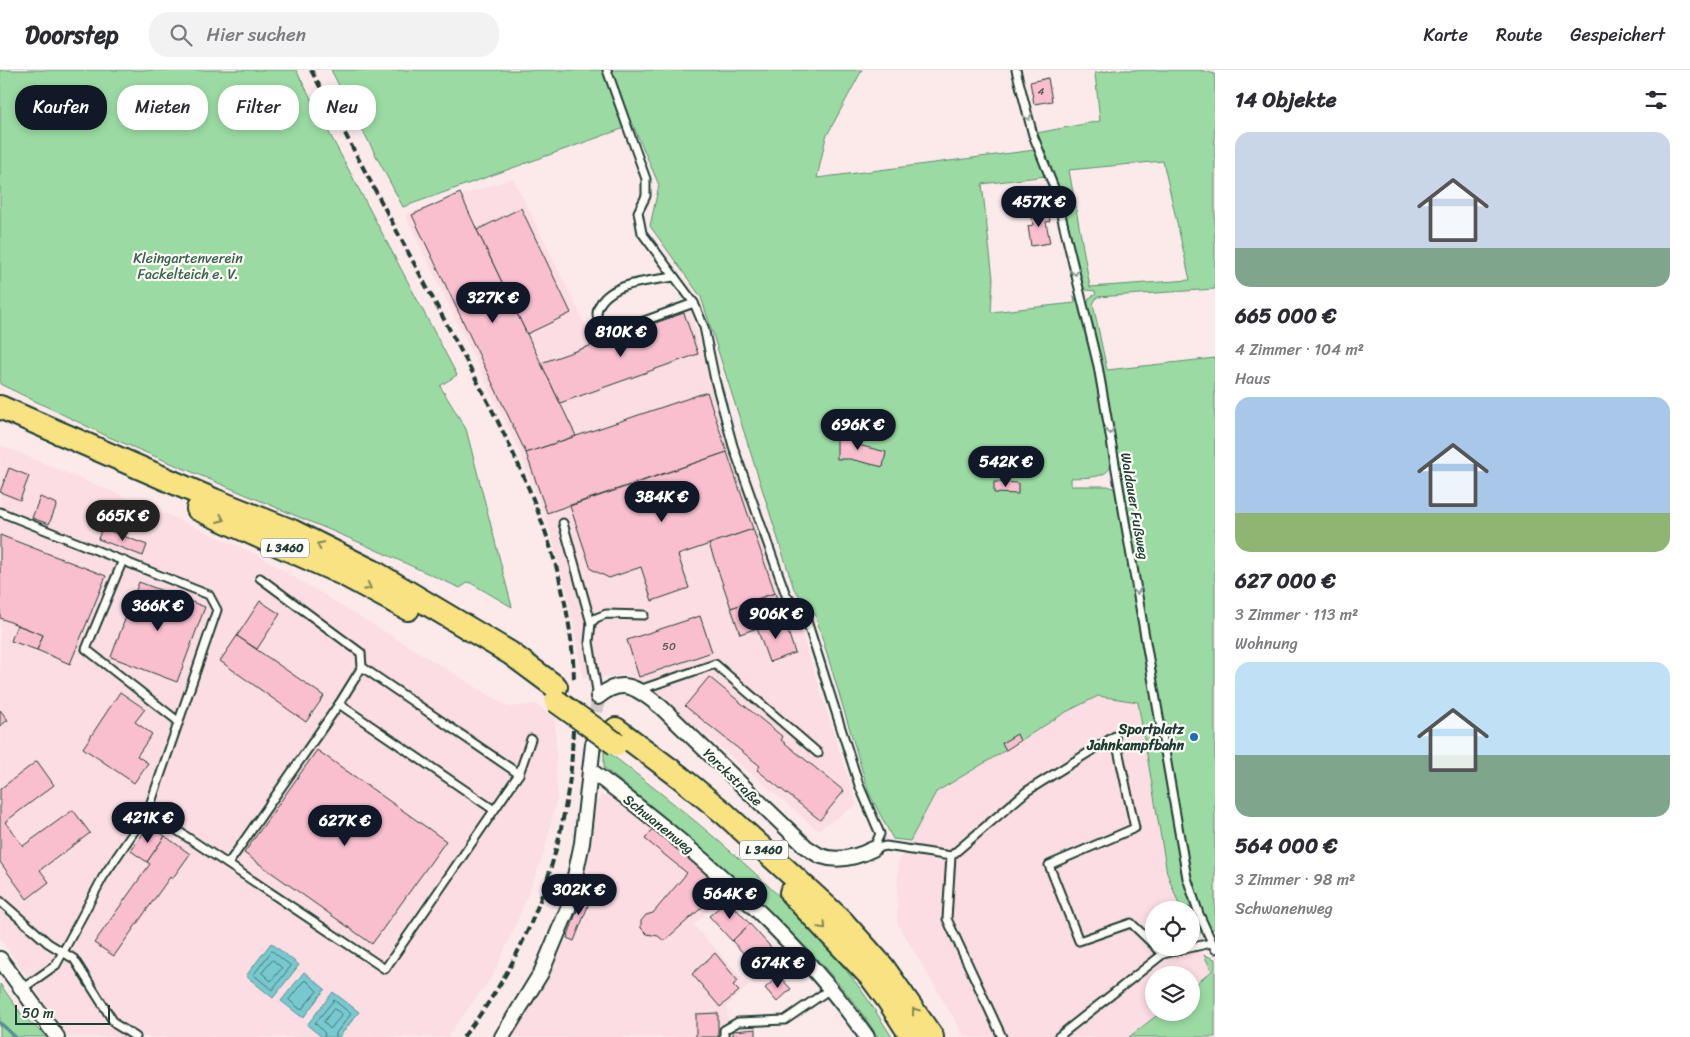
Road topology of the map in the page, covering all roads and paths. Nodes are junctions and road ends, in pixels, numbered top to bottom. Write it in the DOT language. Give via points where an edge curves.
graph roads {
  1 [pos="607,70"];
  2 [pos="1016,70"];
  3 [pos="674,277"];
  4 [pos="694,303"];
  5 [pos="0,407"];
  6 [pos="0,422"];
  7 [pos="0,512"];
  8 [pos="563,523"];
  9 [pos="123,560"];
  10 [pos="260,578"];
  11 [pos="644,615"];
  12 [pos="592,623"];
  13 [pos="362,668"];
  14 [pos="639,690"];
  15 [pos="556,694"];
  16 [pos="598,697"];
  17 [pos="338,704"];
  18 [pos="179,722"];
  19 [pos="616,737"];
  20 [pos="531,739"];
  21 [pos="593,744"];
  22 [pos="818,753"];
  23 [pos="590,770"];
  24 [pos="519,774"];
  25 [pos="494,810"];
  26 [pos="148,811"];
  27 [pos="873,849"];
  28 [pos="951,856"];
  29 [pos="228,864"];
  30 [pos="0,901"];
  31 [pos="1145,936"];
  32 [pos="1213,946"];
  33 [pos="1200,948"];
  34 [pos="63,951"];
  35 [pos="1160,956"];
  36 [pos="0,959"];
  37 [pos="830,988"];
  38 [pos="22,989"];
  39 [pos="57,1037"];
  40 [pos="136,1037"];
  41 [pos="502,1037"];
  42 [pos="724,1037"];
  43 [pos="867,1037"];
  44 [pos="912,1037"];
  45 [pos="932,1037"];
  46 [pos="1002,1037"];
  47 [pos="1058,1037"];
  1 -- 3 [label="lane" via="646,179 646,196 638,212 642,233"];
  2 -- 32 [label="lane, Waldauer Fußweg, one-way" via="1033,135 1055,190 1098,366 1187,878"];
  3 -- 4 [label="lane"];
  3 -- 4 [label="lane" via="619,289 600,305 596,313 598,320 603,327 616,331"];
  4 -- 27 [label="lane" via="704,327 733,446 786,595 807,621 859,785 880,834"];
  15 -- 5 [label="main road, L 3460, one-way" via="510,653 374,572 292,531"];
  6 -- 15 [label="main road, L 3460, one-way" via="345,575"];
  7 -- 9 [label="lane"];
  8 -- 12 [label="lane"];
  9 -- 18 [label="lane" via="86,649"];
  9 -- 18 [label="lane" via="209,595 217,610"];
  10 -- 13 [label="lane" via="361,653"];
  11 -- 12 [label="lane" via="606,614"];
  12 -- 16 [label="lane" via="589,642"];
  13 -- 17 [label="lane"];
  13 -- 24 [label="lane"];
  14 -- 16 [label="street" via="620,686"];
  14 -- 22 [label="lane" via="715,664"];
  14 -- 27 [label="street, Yorckstraße" via="661,707 806,848 821,856 840,858 858,857"];
  15 -- 19 [label="main road, L 3460, bridge"];
  17 -- 25 [label="lane"];
  17 -- 29 [label="lane"];
  18 -- 26 [label="lane"];
  19 -- 44 [label="main road, L 3460, one-way" via="790,891 871,977"];
  45 -- 19 [label="main road, L 3460, one-way" via="883,967 841,920 680,777"];
  20 -- 24 [label="lane"];
  21 -- 23 [label="street"];
  23 -- 37 [label="street, Schwanenweg" via="670,831 709,866 789,943"];
  23 -- 41 [label="street" via="582,843 568,909 541,973"];
  24 -- 25 [label="lane"];
  25 -- 29 [label="lane" via="385,969"];
  26 -- 29 [label="lane"];
  26 -- 34 [label="lane" via="103,877"];
  27 -- 28 [label="lane" via="886,846"];
  28 -- 31 [label="lane" via="1027,792 1115,736 1135,828 1048,865 1079,941 1131,923"];
  28 -- 46 [label="lane" via="948,919"];
  30 -- 34 [label="lane" via="48,943"];
  32 -- 33 [label="lane"];
  34 -- 38 [label="lane" via="56,965"];
  34 -- 40 [label="lane" via="74,959 116,1024"];
  35 -- 47 [label="lane"];
  36 -- 38 [label="street"];
  37 -- 42 [label="lane" via="785,1020 738,1022 724,1030"];
  37 -- 43 [label="street, Schwanenweg"];
  38 -- 39 [label="street"];
}
